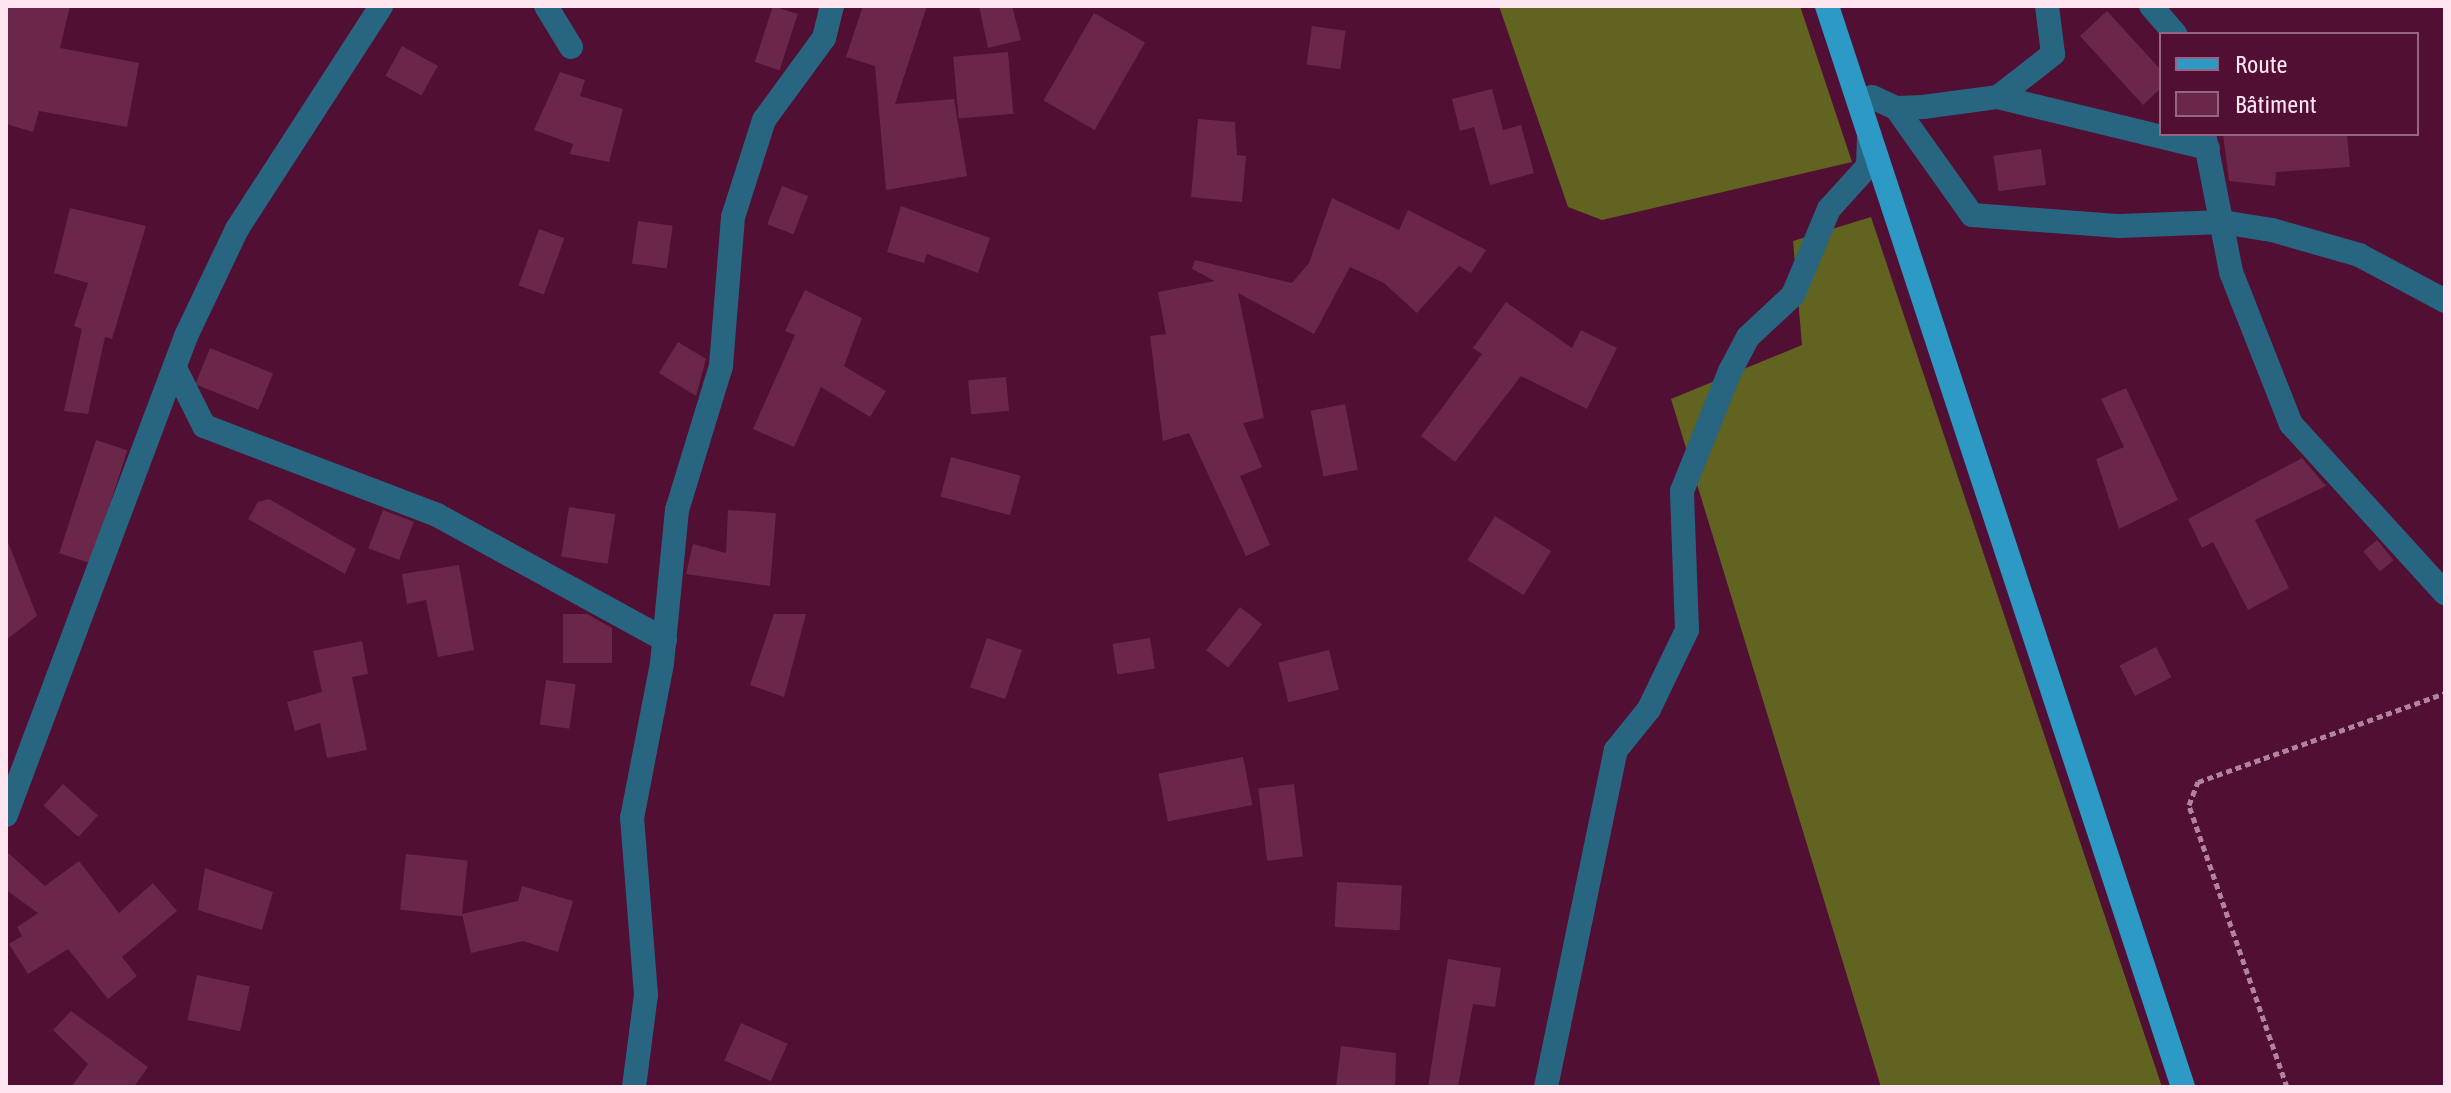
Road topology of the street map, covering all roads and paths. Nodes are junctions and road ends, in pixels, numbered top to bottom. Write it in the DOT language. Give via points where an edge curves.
graph roads {
  1 [pos="381,6"];
  2 [pos="546,6"];
  3 [pos="832,6"];
  4 [pos="1827,6"];
  5 [pos="2047,6"];
  6 [pos="2151,6"];
  7 [pos="2173,32"];
  8 [pos="571,47"];
  9 [pos="1998,97"];
  10 [pos="1860,103"];
  11 [pos="1896,108"];
  12 [pos="2159,131"];
  13 [pos="1869,134"];
  14 [pos="2182,136"];
  15 [pos="2206,141"];
  16 [pos="2222,222"];
  17 [pos="2445,301"];
  18 [pos="175,368"];
  19 [pos="2445,593"];
  20 [pos="665,640"];
  21 [pos="2445,693"];
  22 [pos="6,815"];
  23 [pos="634,1087"];
  24 [pos="1546,1087"];
  25 [pos="2183,1087"];
  26 [pos="2287,1087"];
  1 -- 18 [label="street" via="237,229"];
  2 -- 8 [label="street"];
  3 -- 20 [label="street" via="824,38 764,120 733,217 721,366 677,510"];
  4 -- 10 [label="main road"];
  5 -- 9 [label="street" via="2053,54"];
  6 -- 7 [label="street"];
  9 -- 11 [label="street"];
  9 -- 12 [label="street"];
  10 -- 11 [label="street" via="1872,97"];
  10 -- 13 [label="main road"];
  11 -- 16 [label="street" via="1972,215 2120,226"];
  13 -- 24 [label="street" via="1868,166 1829,209 1793,295 1748,337 1682,491 1687,630 1649,709 1616,750"];
  13 -- 25 [label="main road"];
  14 -- 15 [label="street"];
  15 -- 16 [label="street"];
  16 -- 17 [label="street" via="2359,255"];
  16 -- 19 [label="street" via="2231,272 2291,424"];
  18 -- 20 [label="street" via="204,426 437,515"];
  18 -- 22 [label="street"];
  20 -- 23 [label="street" via="632,818 646,995"];
  21 -- 26 [label="path" via="2198,782 2189,805"];
}
